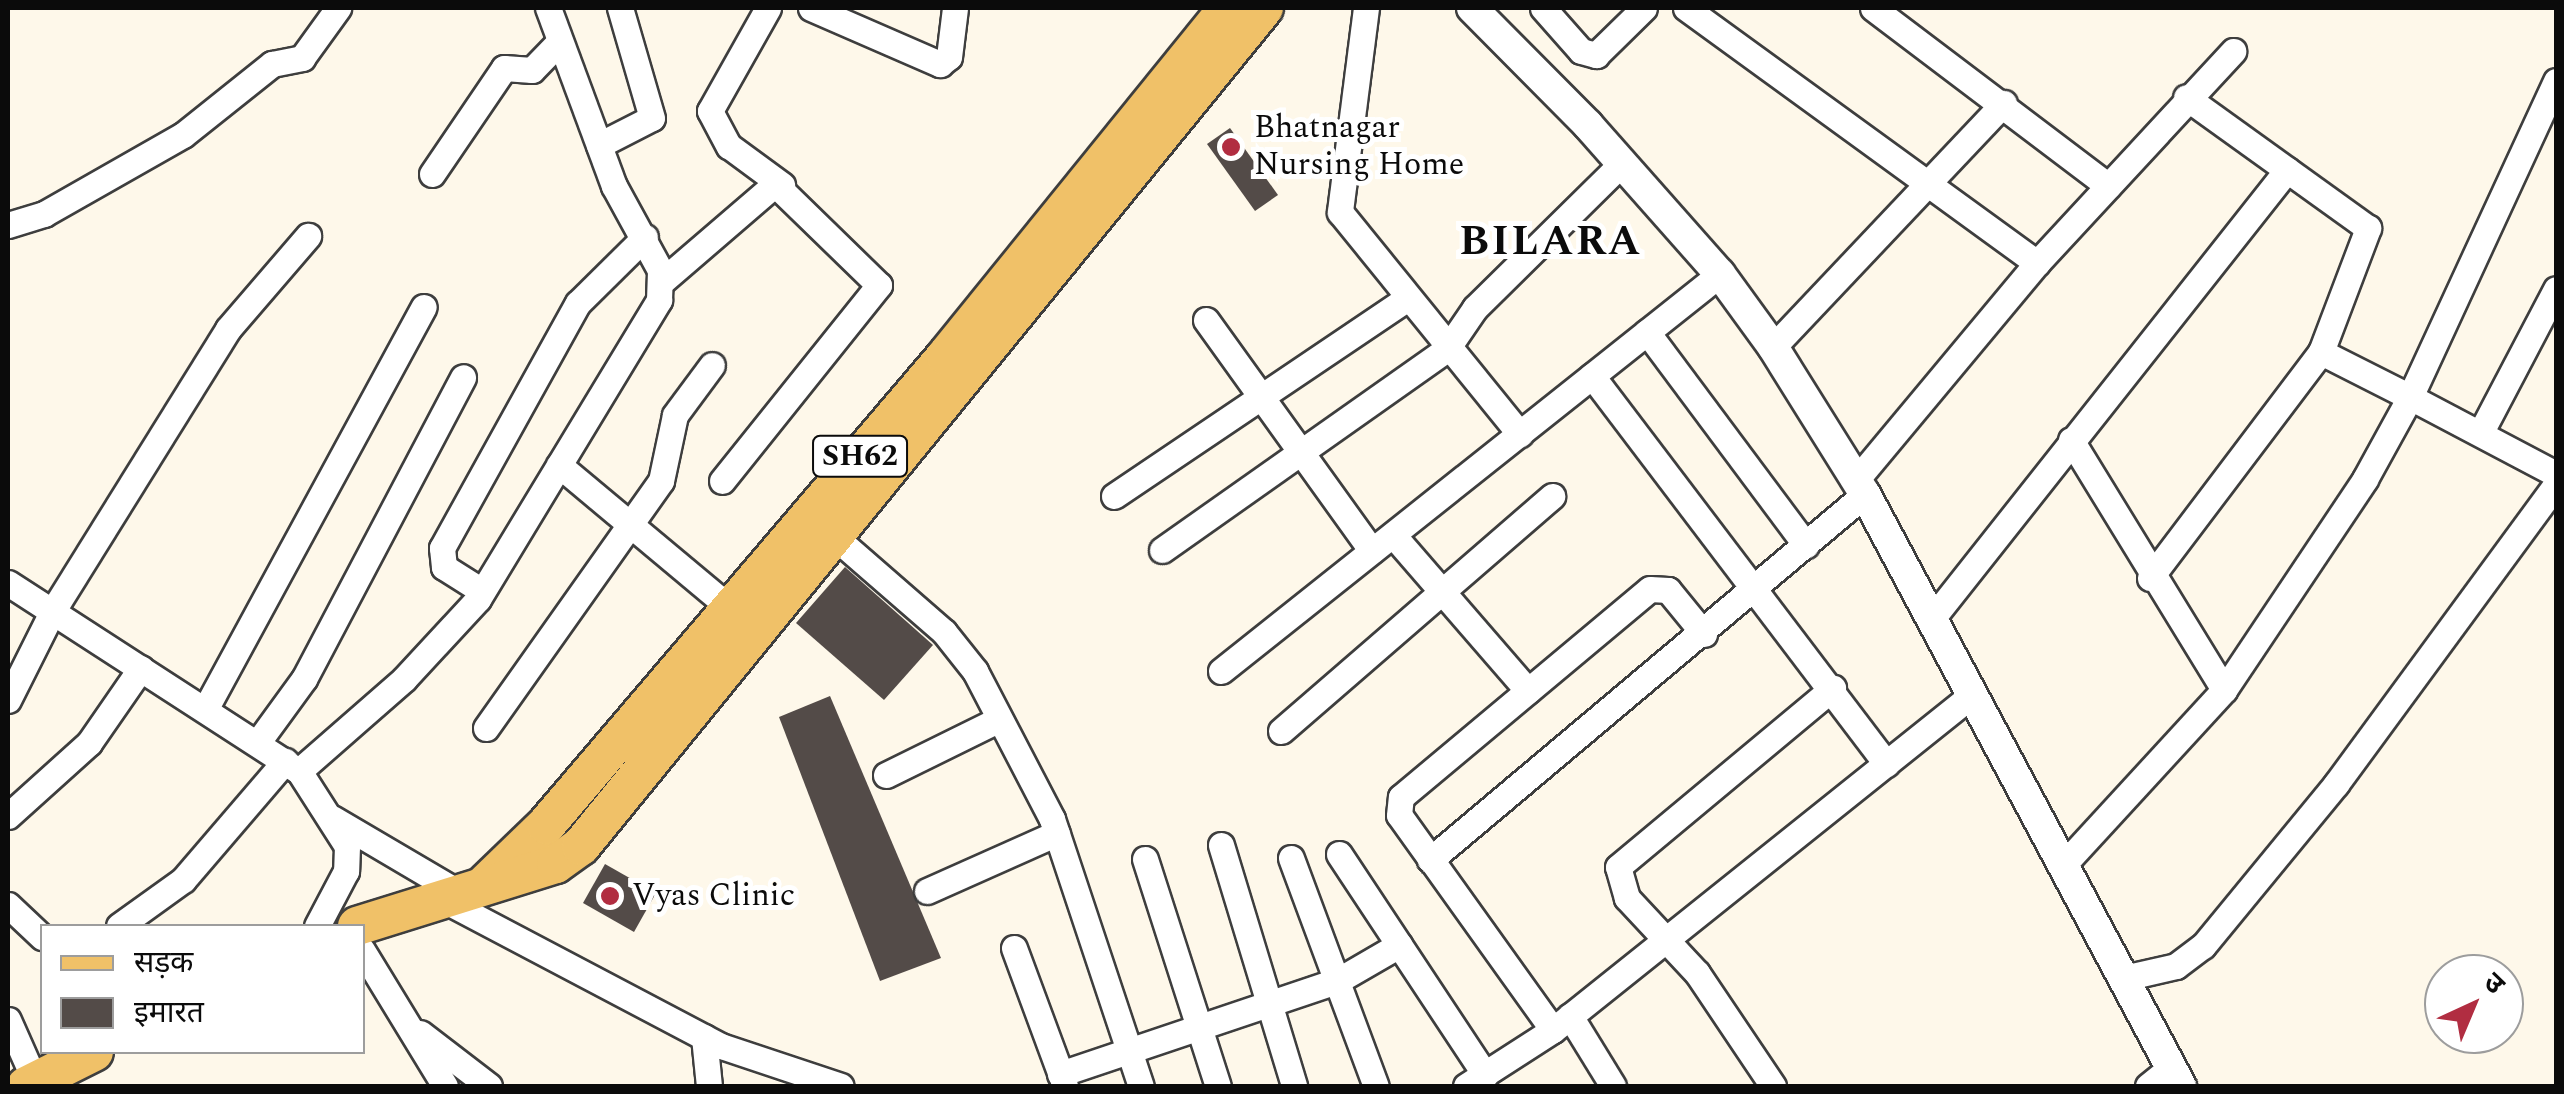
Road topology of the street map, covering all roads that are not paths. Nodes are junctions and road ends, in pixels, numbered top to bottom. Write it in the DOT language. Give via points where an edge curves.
graph roads {
  1 [pos="338,8"];
  2 [pos="548,8"];
  3 [pos="620,8"];
  4 [pos="768,8"];
  5 [pos="811,8"];
  6 [pos="955,8"];
  7 [pos="1228,8"];
  8 [pos="1264,8"];
  9 [pos="1366,8"];
  10 [pos="1543,8"];
  11 [pos="1644,8"];
  12 [pos="1686,8"];
  13 [pos="1873,8"];
  14 [pos="1482,11"];
  15 [pos="560,41"];
  16 [pos="2232,51"];
  17 [pos="2556,81"];
  18 [pos="2186,97"];
  19 [pos="2004,103"];
  20 [pos="599,145"];
  21 [pos="1620,166"];
  22 [pos="2288,170"];
  23 [pos="432,174"];
  24 [pos="782,185"];
  25 [pos="2108,186"];
  26 [pos="1927,189"];
  27 [pos="8,225"];
  28 [pos="308,236"];
  29 [pos="645,237"];
  30 [pos="2037,263"];
  31 [pos="1720,274"];
  32 [pos="660,283"];
  33 [pos="2556,289"];
  34 [pos="1407,298"];
  35 [pos="424,306"];
  36 [pos="1206,320"];
  37 [pos="1648,332"];
  38 [pos="1773,347"];
  39 [pos="1447,349"];
  40 [pos="2321,352"];
  41 [pos="712,366"];
  42 [pos="1592,376"];
  43 [pos="464,377"];
  44 [pos="2410,396"];
  45 [pos="1263,399"];
  46 [pos="2482,430"];
  47 [pos="1520,434"];
  48 [pos="2071,440"];
  49 [pos="1302,451"];
  50 [pos="558,465"];
  51 [pos="2556,474"];
  52 [pos="722,481"];
  53 [pos="2556,484"];
  54 [pos="1861,486"];
  55 [pos="1114,496"];
  56 [pos="1552,496"];
  57 [pos="630,524"];
  58 [pos="1393,535"];
  59 [pos="836,538"];
  60 [pos="1806,545"];
  61 [pos="1162,550"];
  62 [pos="1372,551"];
  63 [pos="2150,578"];
  64 [pos="8,584"];
  65 [pos="1758,588"];
  66 [pos="482,592"];
  67 [pos="1441,592"];
  68 [pos="729,607"];
  69 [pos="52,612"];
  70 [pos="1931,620"];
  71 [pos="1704,634"];
  72 [pos="141,668"];
  73 [pos="1221,671"];
  74 [pos="1833,688"];
  75 [pos="2224,690"];
  76 [pos="1528,691"];
  77 [pos="1968,698"];
  78 [pos="8,700"];
  79 [pos="207,706"];
  80 [pos="998,720"];
  81 [pos="486,728"];
  82 [pos="1281,732"];
  83 [pos="258,742"];
  84 [pos="1886,764"];
  85 [pos="292,766"];
  86 [pos="886,775"];
  87 [pos="8,816"];
  88 [pos="332,818"];
  89 [pos="1057,833"];
  90 [pos="1221,845"];
  91 [pos="1339,854"];
  92 [pos="1292,858"];
  93 [pos="1145,859"];
  94 [pos="1430,860"];
  95 [pos="2064,863"];
  96 [pos="927,891"];
  97 [pos="459,895"];
  98 [pos="8,905"];
  99 [pos="121,924"];
  100 [pos="318,924"];
  101 [pos="364,924"];
  102 [pos="40,935"];
  103 [pos="1663,940"];
  104 [pos="1400,945"];
  105 [pos="1014,948"];
  106 [pos="365,955"];
  107 [pos="2128,977"];
  108 [pos="1337,981"];
  109 [pos="1270,1005"];
  110 [pos="8,1020"];
  111 [pos="1562,1023"];
  112 [pos="408,1024"];
  113 [pos="1203,1031"];
  114 [pos="704,1037"];
  115 [pos="1134,1052"];
  116 [pos="90,1054"];
  117 [pos="1062,1080"];
  118 [pos="1476,1080"];
  119 [pos="2166,1080"];
  120 [pos="31,1084"];
  121 [pos="446,1086"];
  122 [pos="489,1086"];
  123 [pos="709,1086"];
  124 [pos="841,1086"];
  125 [pos="1141,1086"];
  126 [pos="1218,1086"];
  127 [pos="1294,1086"];
  128 [pos="1376,1086"];
  129 [pos="1613,1086"];
  130 [pos="1772,1086"];
  1 -- 27 [label="street" via="302,58 272,64 183,135 44,214"];
  2 -- 15 [label="street"];
  3 -- 20 [label="street" via="652,118"];
  4 -- 24 [label="street" via="710,111 729,146"];
  5 -- 6 [label="street" via="940,64 949,57"];
  7 -- 68 [label="main road, SH62" via="1007,283"];
  8 -- 59 [label="main road"];
  9 -- 34 [label="street" via="1340,212"];
  10 -- 11 [label="street" via="1582,51 1596,55"];
  12 -- 26 [label="street"];
  13 -- 19 [label="street"];
  14 -- 21 [label="street"];
  15 -- 20 [label="street"];
  15 -- 23 [label="street" via="532,70 504,68"];
  16 -- 18 [label="street"];
  17 -- 44 [label="street"];
  18 -- 22 [label="street"];
  18 -- 25 [label="street"];
  19 -- 25 [label="street"];
  19 -- 26 [label="street"];
  20 -- 29 [label="street"];
  21 -- 31 [label="street"];
  21 -- 39 [label="street" via="1475,308"];
  22 -- 40 [label="street" via="2368,228"];
  22 -- 48 [label="street"];
  24 -- 32 [label="street" via="768,188"];
  24 -- 52 [label="street" via="879,285"];
  25 -- 30 [label="street"];
  26 -- 30 [label="street"];
  26 -- 38 [label="street"];
  28 -- 69 [label="street" via="228,329"];
  29 -- 32 [label="street"];
  29 -- 66 [label="street" via="578,303 442,548 444,568"];
  30 -- 54 [label="street"];
  31 -- 37 [label="street"];
  31 -- 38 [label="street"];
  32 -- 50 [label="street" via="650,322"];
  33 -- 46 [label="street"];
  34 -- 39 [label="street"];
  34 -- 45 [label="street"];
  35 -- 79 [label="street"];
  36 -- 45 [label="street"];
  37 -- 42 [label="street"];
  37 -- 60 [label="street"];
  38 -- 54 [label="street"];
  39 -- 47 [label="street"];
  39 -- 49 [label="street"];
  40 -- 44 [label="street"];
  40 -- 63 [label="street"];
  41 -- 57 [label="street" via="681,403 666,469"];
  42 -- 47 [label="street"];
  42 -- 65 [label="street"];
  43 -- 83 [label="street" via="304,679"];
  44 -- 46 [label="street"];
  44 -- 75 [label="street" via="2365,479"];
  45 -- 49 [label="street"];
  45 -- 55 [label="street"];
  46 -- 51 [label="street"];
  47 -- 58 [label="street"];
  48 -- 63 [label="street"];
  48 -- 70 [label="street"];
  49 -- 61 [label="street"];
  49 -- 62 [label="street"];
  50 -- 57 [label="street"];
  50 -- 66 [label="street"];
  53 -- 107 [label="street" via="2336,784 2203,946 2176,966"];
  54 -- 60 [label="street"];
  54 -- 70 [label="street"];
  56 -- 67 [label="street"];
  57 -- 68 [label="street"];
  57 -- 81 [label="street"];
  58 -- 62 [label="street"];
  58 -- 67 [label="street"];
  59 -- 80 [label="street" via="962,649"];
  59 -- 97 [label="main road" via="581,846 556,864"];
  60 -- 65 [label="street"];
  62 -- 73 [label="street"];
  63 -- 75 [label="street"];
  64 -- 69 [label="street"];
  65 -- 71 [label="street"];
  65 -- 74 [label="street"];
  66 -- 85 [label="street" via="404,679"];
  67 -- 76 [label="street"];
  67 -- 82 [label="street"];
  68 -- 97 [label="main road, SH62" via="546,825"];
  69 -- 72 [label="street"];
  69 -- 78 [label="street"];
  70 -- 77 [label="street"];
  71 -- 76 [label="street" via="1659,586"];
  71 -- 94 [label="street"];
  72 -- 79 [label="street"];
  72 -- 87 [label="street" via="89,742"];
  74 -- 84 [label="street"];
  74 -- 103 [label="street" via="1618,867 1617,884"];
  75 -- 95 [label="street"];
  76 -- 94 [label="street" via="1400,797 1399,815"];
  77 -- 84 [label="street"];
  77 -- 95 [label="street"];
  79 -- 83 [label="street"];
  80 -- 86 [label="street"];
  80 -- 89 [label="street"];
  83 -- 85 [label="street"];
  84 -- 103 [label="street"];
  85 -- 88 [label="street"];
  85 -- 99 [label="street" via="183,880"];
  88 -- 97 [label="street"];
  88 -- 100 [label="street" via="347,846 346,871"];
  89 -- 96 [label="street"];
  89 -- 115 [label="street"];
  90 -- 109 [label="street"];
  91 -- 104 [label="street"];
  92 -- 108 [label="street"];
  93 -- 113 [label="street"];
  94 -- 111 [label="street"];
  95 -- 107 [label="street"];
  97 -- 101 [label="main road, SH62"];
  97 -- 114 [label="street"];
  98 -- 102 [label="street"];
  103 -- 111 [label="street"];
  103 -- 130 [label="street" via="1697,973"];
  104 -- 108 [label="street"];
  104 -- 118 [label="street"];
  105 -- 117 [label="street"];
  106 -- 112 [label="street"];
  107 -- 119 [label="street"];
  108 -- 109 [label="street"];
  108 -- 128 [label="street"];
  109 -- 113 [label="street"];
  109 -- 127 [label="street"];
  110 -- 120 [label="street"];
  111 -- 118 [label="street"];
  111 -- 129 [label="street"];
  112 -- 121 [label="street"];
  112 -- 122 [label="street"];
  113 -- 115 [label="street"];
  113 -- 126 [label="street"];
  114 -- 123 [label="street"];
  114 -- 124 [label="street"];
  115 -- 117 [label="street"];
  115 -- 125 [label="street"];
  116 -- 120 [label="main road"];
}
